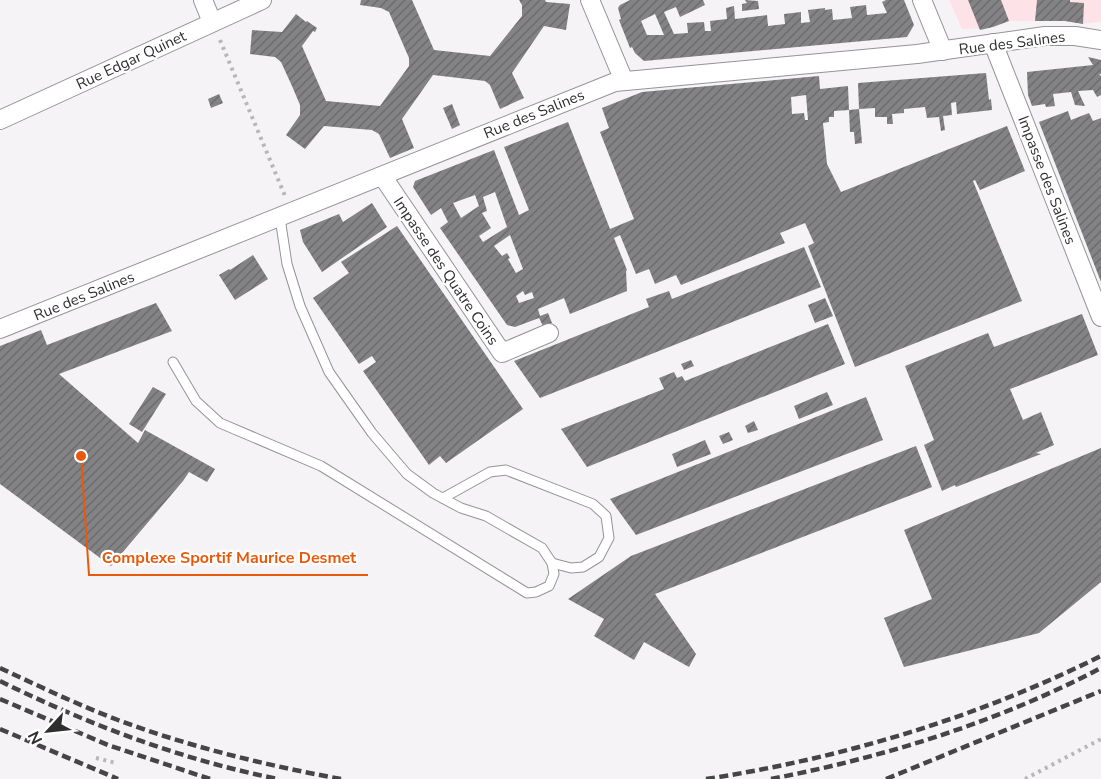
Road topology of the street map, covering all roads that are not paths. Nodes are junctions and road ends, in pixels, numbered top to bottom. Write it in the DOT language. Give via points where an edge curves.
graph roads {
  1 [pos="203,0"];
  2 [pos="262,0"];
  3 [pos="922,0"];
  4 [pos="592,1"];
  5 [pos="212,22"];
  6 [pos="1101,40"];
  7 [pos="993,43"];
  8 [pos="944,51"];
  9 [pos="624,81"];
  10 [pos="0,120"];
  11 [pos="383,177"];
  12 [pos="286,215"];
  13 [pos="1101,317"];
  14 [pos="0,329"];
  15 [pos="549,333"];
  16 [pos="173,362"];
  17 [pos="443,498"];
  18 [pos="552,562"];
  1 -- 5 [label="street"];
  2 -- 5 [label="street, Rue Edgar Quinet"];
  3 -- 8 [label="street"];
  4 -- 9 [label="street"];
  5 -- 10 [label="street, Rue Edgar Quinet"];
  6 -- 7 [label="street, Rue des Salines" via="1062,35"];
  7 -- 8 [label="street, Rue des Salines"];
  7 -- 13 [label="street, Impasse des Salines"];
  8 -- 9 [label="street, Rue des Salines"];
  9 -- 11 [label="street, Rue des Salines"];
  11 -- 12 [label="street, Rue des Salines"];
  11 -- 15 [label="street, Impasse des Quatre Coins" via="502,353"];
  12 -- 14 [label="street, Rue des Salines"];
  12 -- 17 [label="lane" via="287,264 300,306 329,372 407,474"];
  16 -- 18 [label="lane" via="196,401 220,423 321,466 527,593 549,586 554,574"];
  17 -- 18 [label="lane" via="486,516 542,548"];
  17 -- 18 [label="lane" via="490,472 506,470 593,504 606,516 609,538 599,557 584,567"];
}
